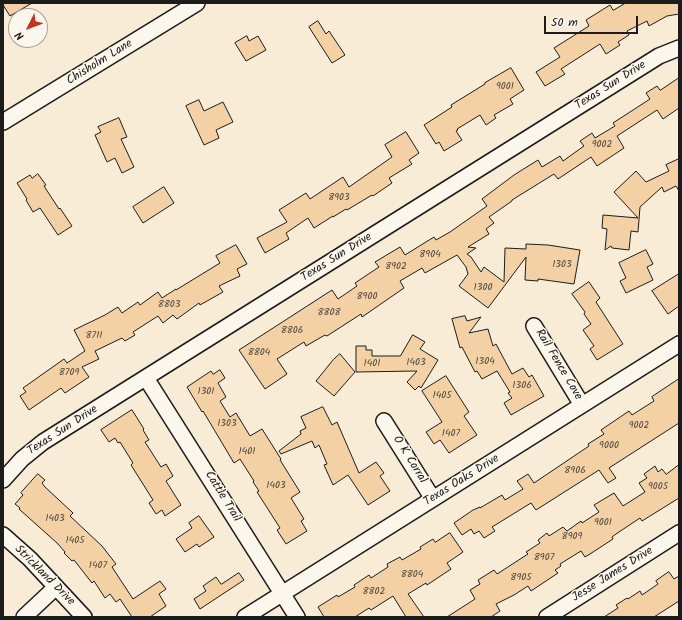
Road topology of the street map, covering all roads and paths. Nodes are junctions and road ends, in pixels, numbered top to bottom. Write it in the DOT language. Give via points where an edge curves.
graph roads {
  1 [pos="197,3"];
  2 [pos="679,48"];
  3 [pos="3,122"];
  4 [pos="534,326"];
  5 [pos="679,344"];
  6 [pos="146,378"];
  7 [pos="582,405"];
  8 [pos="384,421"];
  9 [pos="3,480"];
  10 [pos="433,499"];
  11 [pos="679,533"];
  12 [pos="3,535"];
  13 [pos="56,587"];
  14 [pos="282,593"];
  15 [pos="24,617"];
  16 [pos="84,617"];
  17 [pos="245,617"];
  18 [pos="297,617"];
  19 [pos="547,617"];
  1 -- 3 [label="street, Chisholm Lane"];
  2 -- 6 [label="street, Texas Sun Drive" via="659,56"];
  4 -- 7 [label="street, Rail Fence Cove"];
  5 -- 7 [label="street, Texas Oaks Drive"];
  6 -- 9 [label="street, Texas Sun Drive" via="43,442 22,459"];
  6 -- 14 [label="street, Cattle Trail"];
  7 -- 10 [label="street, Texas Oaks Drive"];
  8 -- 10 [label="street, O K Corral"];
  10 -- 14 [label="street, Texas Oaks Drive"];
  11 -- 19 [label="street, Jesse James Drive"];
  12 -- 13 [label="street, Strickland Drive"];
  13 -- 15 [label="street"];
  13 -- 16 [label="street, Strickland Drive"];
  14 -- 17 [label="street, Texas Oaks Drive"];
  14 -- 18 [label="street, Cattle Trail"];
}
